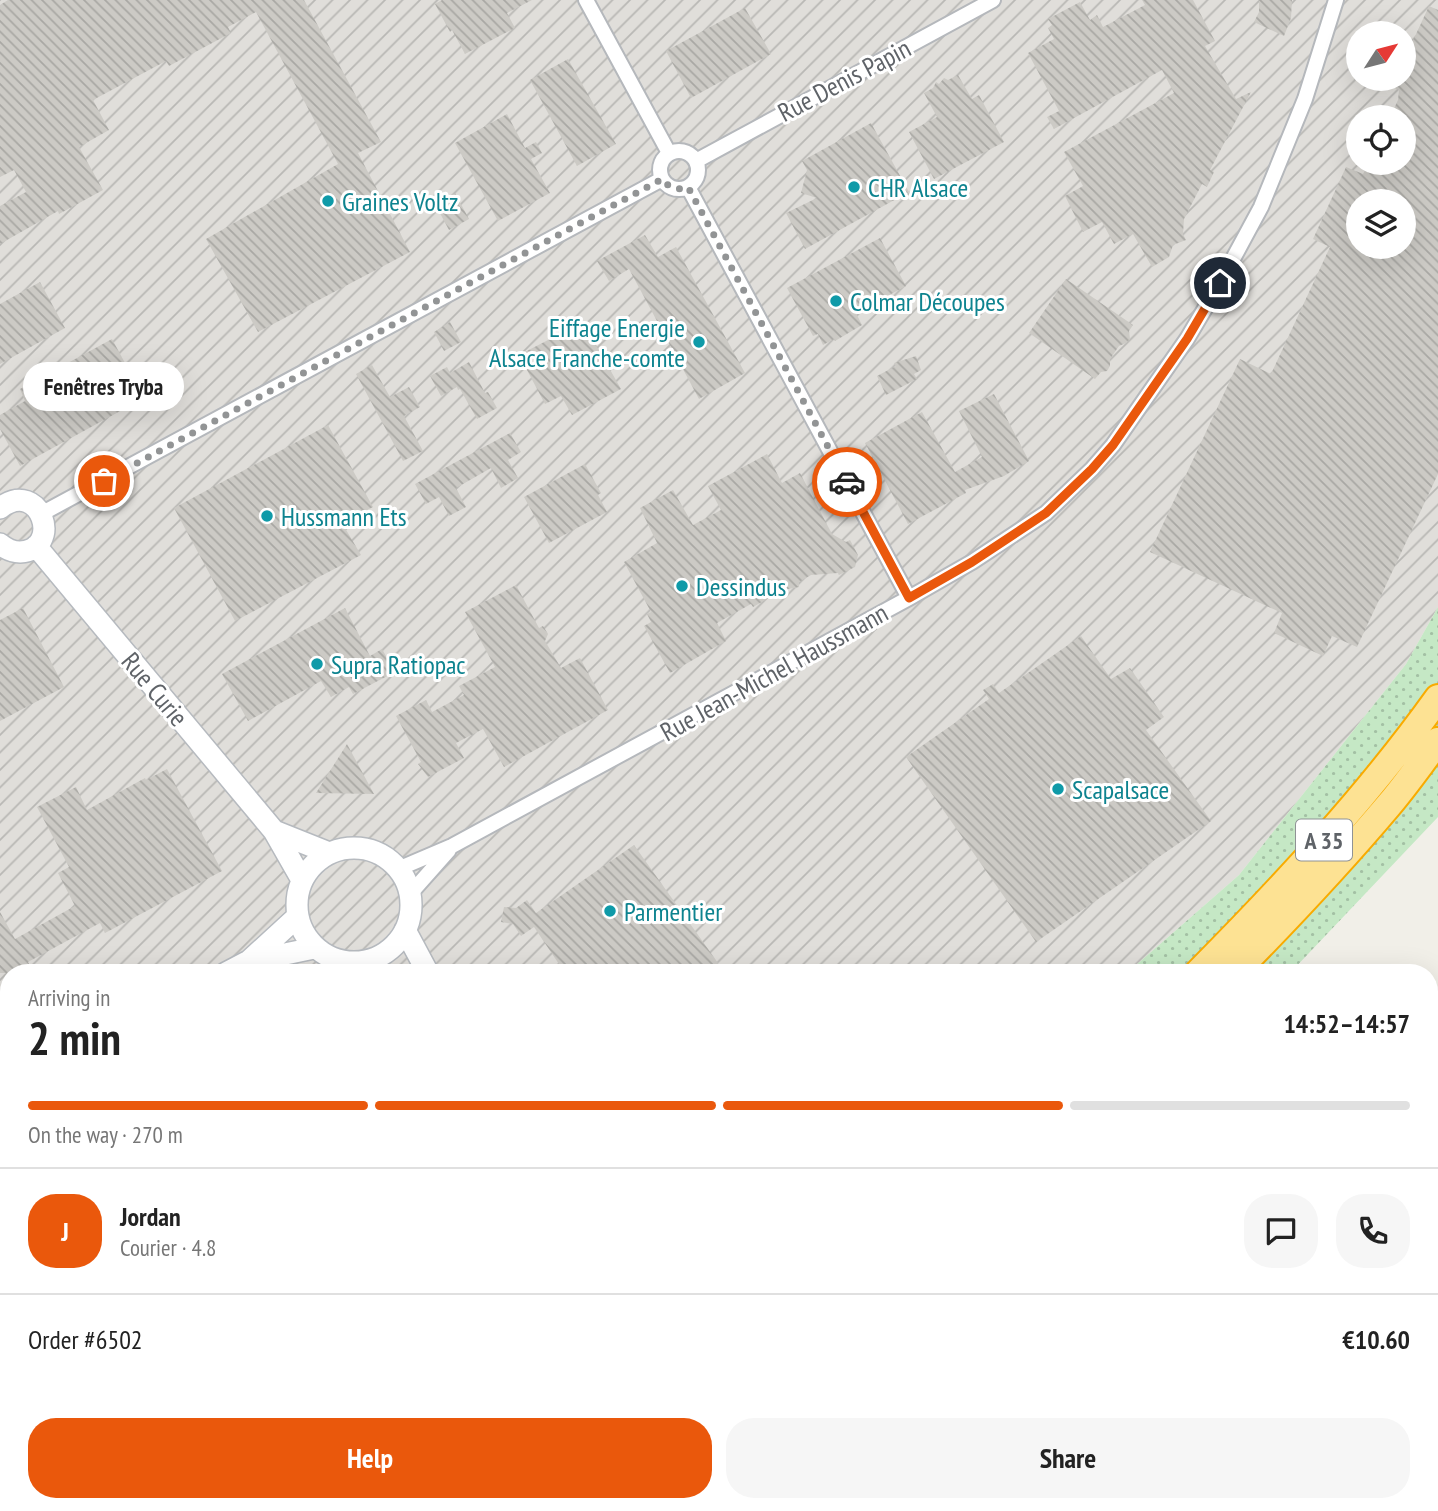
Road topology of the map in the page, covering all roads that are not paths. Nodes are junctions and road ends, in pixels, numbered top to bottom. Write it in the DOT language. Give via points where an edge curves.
graph roads {
  1 [pos="586,0"];
  2 [pos="993,0"];
  3 [pos="1336,0"];
  4 [pos="669,153"];
  5 [pos="695,161"];
  6 [pos="662,179"];
  7 [pos="688,187"];
  8 [pos="0,506"];
  9 [pos="41,514"];
  10 [pos="0,544"];
  11 [pos="36,546"];
  12 [pos="909,598"];
  13 [pos="1438,698"];
  14 [pos="1438,741"];
  15 [pos="274,831"];
  16 [pos="452,846"];
  17 [pos="329,853"];
  18 [pos="398,869"];
  19 [pos="302,880"];
  20 [pos="410,894"];
  21 [pos="297,917"];
  22 [pos="405,930"];
  23 [pos="314,948"];
  24 [pos="247,962"];
  25 [pos="243,964"];
  26 [pos="358,964"];
  27 [pos="379,964"];
  28 [pos="423,964"];
  29 [pos="1207,964"];
  30 [pos="1243,964"];
  1 -- 4 [label="street"];
  2 -- 5 [label="street, Rue Denis Papin"];
  3 -- 12 [label="street, Rue Jean-Michel Haussmann" via="1306,99 1261,206 1187,339 1113,445 1046,513"];
  4 -- 5 [label="street" via="684,151"];
  4 -- 6 [label="street" via="660,164"];
  5 -- 7 [label="street" via="697,176"];
  6 -- 7 [label="street" via="673,188"];
  6 -- 9 [label="street"];
  7 -- 12 [label="street"];
  8 -- 9 [label="main road" via="19,500"];
  9 -- 11 [label="main road" via="44,531"];
  10 -- 11 [label="main road" via="13,552"];
  11 -- 15 [label="main road, Rue Curie"];
  12 -- 16 [label="street, Rue Jean-Michel Haussmann"];
  13 -- 29 [label="highway, A 35" via="1317,848"];
  14 -- 30 [label="highway, A 35" via="1336,866"];
  15 -- 17 [label="main road, Rue Curie"];
  15 -- 19 [label="main road, Rue Curie"];
  16 -- 18 [label="street, Rue Jean-Michel Haussmann"];
  16 -- 20 [label="street, Rue Jean-Michel Haussmann"];
  17 -- 18 [label="main road" via="366,849"];
  17 -- 19 [label="main road" via="313,864"];
  18 -- 20 [label="main road"];
  19 -- 21 [label="main road" via="296,898"];
  20 -- 22 [label="main road"];
  21 -- 23 [label="main road"];
  21 -- 24 [label="main road"];
  22 -- 27 [label="main road"];
  22 -- 28 [label="main road"];
  23 -- 24 [label="main road"];
  23 -- 26 [label="main road"];
  24 -- 25 [label="main road"];
}
